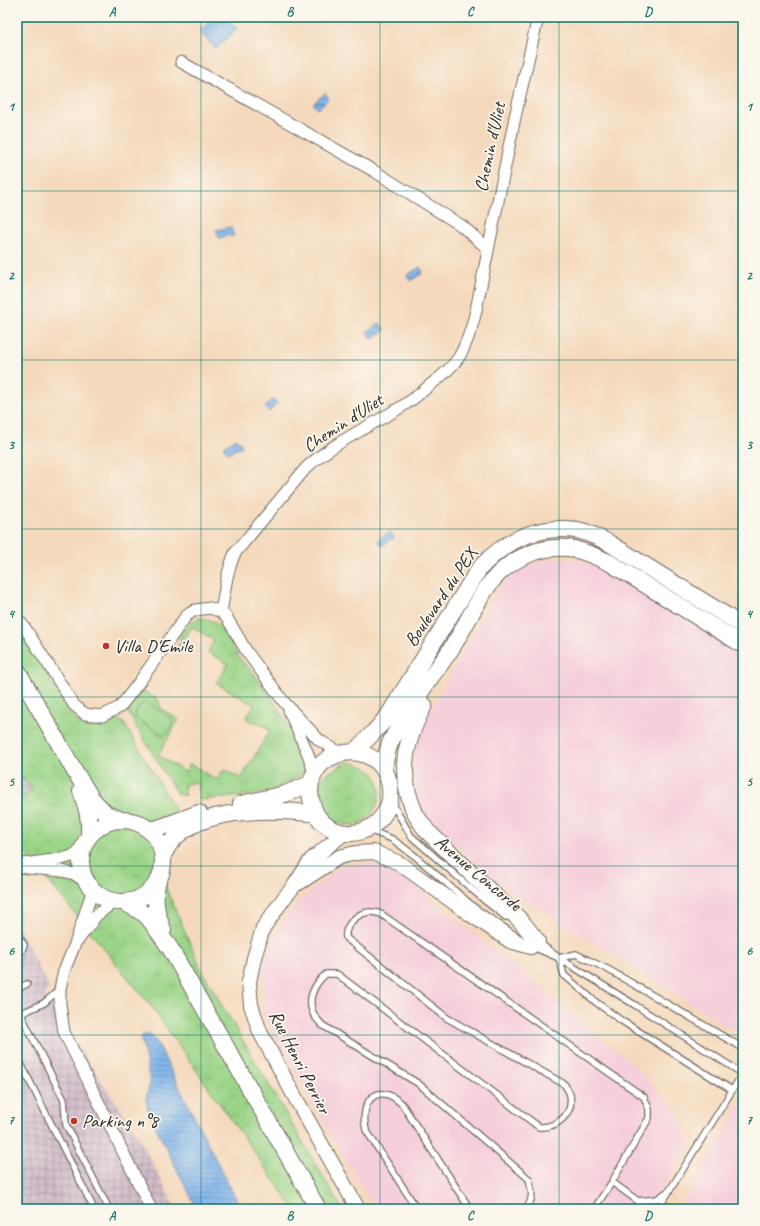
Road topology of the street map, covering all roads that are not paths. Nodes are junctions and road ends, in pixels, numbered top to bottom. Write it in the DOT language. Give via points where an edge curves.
graph roads {
  1 [pos="538,17"];
  2 [pos="181,62"];
  3 [pos="487,248"];
  4 [pos="221,612"];
  5 [pos="17,618"];
  6 [pos="743,626"];
  7 [pos="743,645"];
  8 [pos="449,652"];
  9 [pos="17,670"];
  10 [pos="284,702"];
  11 [pos="347,753"];
  12 [pos="74,770"];
  13 [pos="384,770"];
  14 [pos="312,778"];
  15 [pos="390,799"];
  16 [pos="316,814"];
  17 [pos="119,820"];
  18 [pos="149,829"];
  19 [pos="367,829"];
  20 [pos="344,833"];
  21 [pos="86,843"];
  22 [pos="163,855"];
  23 [pos="17,866"];
  24 [pos="156,883"];
  25 [pos="91,886"];
  26 [pos="294,886"];
  27 [pos="119,901"];
  28 [pos="17,934"];
  29 [pos="74,944"];
  30 [pos="534,944"];
  31 [pos="170,948"];
  32 [pos="17,953"];
  33 [pos="559,958"];
  34 [pos="27,984"];
  35 [pos="17,989"];
  36 [pos="60,989"];
  37 [pos="17,1007"];
  38 [pos="20,1014"];
  39 [pos="743,1048"];
  40 [pos="17,1056"];
  41 [pos="743,1073"];
  42 [pos="732,1090"];
  43 [pos="612,1182"];
  44 [pos="670,1190"];
  45 [pos="638,1201"];
  46 [pos="94,1209"];
  47 [pos="109,1209"];
  48 [pos="150,1209"];
  49 [pos="318,1209"];
  50 [pos="358,1209"];
  51 [pos="417,1209"];
  52 [pos="470,1209"];
  53 [pos="526,1209"];
  54 [pos="594,1209"];
  55 [pos="643,1209"];
  56 [pos="658,1209"];
  1 -- 3 [label="street, Chemin d'Uliet"];
  2 -- 3 [label="street" via="374,171 462,226"];
  3 -- 4 [label="street, Chemin d'Uliet" via="471,332 458,358 449,370 403,406 337,444 306,468 235,553 225,582"];
  4 -- 5 [label="street" via="210,608 195,610 186,616 120,707 102,716 85,714 74,705"];
  4 -- 10 [label="street"];
  6 -- 11 [label="main road, Boulevard du PEX" via="594,535 578,530 530,534 499,549 479,569 388,716 374,732"];
  7 -- 8 [label="main road, Boulevard du PEX" via="610,563 583,551 556,548 529,553 508,565 497,575 484,591"];
  8 -- 13 [label="main road, Boulevard du PEX" via="424,686 392,740 385,758"];
  8 -- 30 [label="main road" via="413,727 404,772 406,789 415,814 427,831 521,921"];
  9 -- 12 [label="main road"];
  10 -- 11 [label="street" via="319,740"];
  10 -- 14 [label="street" via="308,754"];
  11 -- 13 [label="main road" via="371,758"];
  11 -- 14 [label="main road" via="325,760"];
  12 -- 17 [label="main road" via="100,808"];
  12 -- 21 [label="main road" via="89,814"];
  13 -- 15 [label="main road" via="389,784"];
  14 -- 16 [label="main road" via="309,794"];
  14 -- 18 [label="main road" via="285,794 204,811"];
  15 -- 19 [label="main road" via="382,817"];
  15 -- 30 [label="lane, Avenue Concorde" via="411,836"];
  16 -- 20 [label="main road" via="328,826"];
  16 -- 22 [label="main road" via="261,810 204,820 176,836"];
  17 -- 18 [label="main road" via="140,823"];
  17 -- 21 [label="main road" via="97,828"];
  18 -- 22 [label="main road" via="156,837"];
  19 -- 20 [label="main road"];
  19 -- 30 [label="lane, Avenue Concorde" via="392,839 476,908"];
  20 -- 26 [label="street, Rue Henri Perrier" via="311,860"];
  21 -- 23 [label="street" via="72,856 61,860"];
  21 -- 25 [label="main road" via="81,860 83,872"];
  22 -- 24 [label="main road" via="161,874"];
  23 -- 25 [label="street" via="74,874"];
  24 -- 27 [label="main road" via="142,897"];
  24 -- 31 [label="main road" via="156,912"];
  25 -- 27 [label="main road" via="101,896"];
  25 -- 29 [label="street"];
  26 -- 30 [label="street" via="339,857 374,852 399,862 510,941"];
  26 -- 50 [label="street, Rue Henri Perrier" via="263,928 249,982 251,1005 263,1039"];
  27 -- 29 [label="street" via="96,916"];
  27 -- 31 [label="main road" via="147,916"];
  28 -- 32 [label="lane" via="24,945"];
  29 -- 36 [label="street"];
  30 -- 33 [label="lane, Avenue Concorde"];
  31 -- 49 [label="main road"];
  33 -- 39 [label="lane" via="576,954 632,983"];
  33 -- 41 [label="lane, Avenue Concorde, bridge"];
  33 -- 42 [label="lane" via="564,975 598,1003 622,1021"];
  34 -- 35 [label="lane"];
  36 -- 38 [label="lane" via="44,1003"];
  36 -- 48 [label="street" via="64,1032"];
  37 -- 38 [label="lane"];
  38 -- 47 [label="lane" via="64,1100 66,1125"];
  40 -- 46 [label="lane"];
  41 -- 42 [label="lane"];
  42 -- 44 [label="lane"];
  43 -- 45 [label="lane"];
  43 -- 53 [label="lane" via="649,1118 649,1109 644,1097 381,914 370,912 358,916 348,925 346,938 447,1018 564,1084 570,1094 570,1104 558,1124 539,1127 336,974 326,974 318,981 312,992 311,1006 322,1026 419,1084 529,1179 533,1193"];
  43 -- 54 [label="lane"];
  44 -- 45 [label="lane" via="657,1199"];
  44 -- 56 [label="lane"];
  45 -- 55 [label="lane"];
  51 -- 52 [label="lane" via="366,1130 363,1119 366,1105 371,1098 381,1094 395,1097 402,1104"];
}
